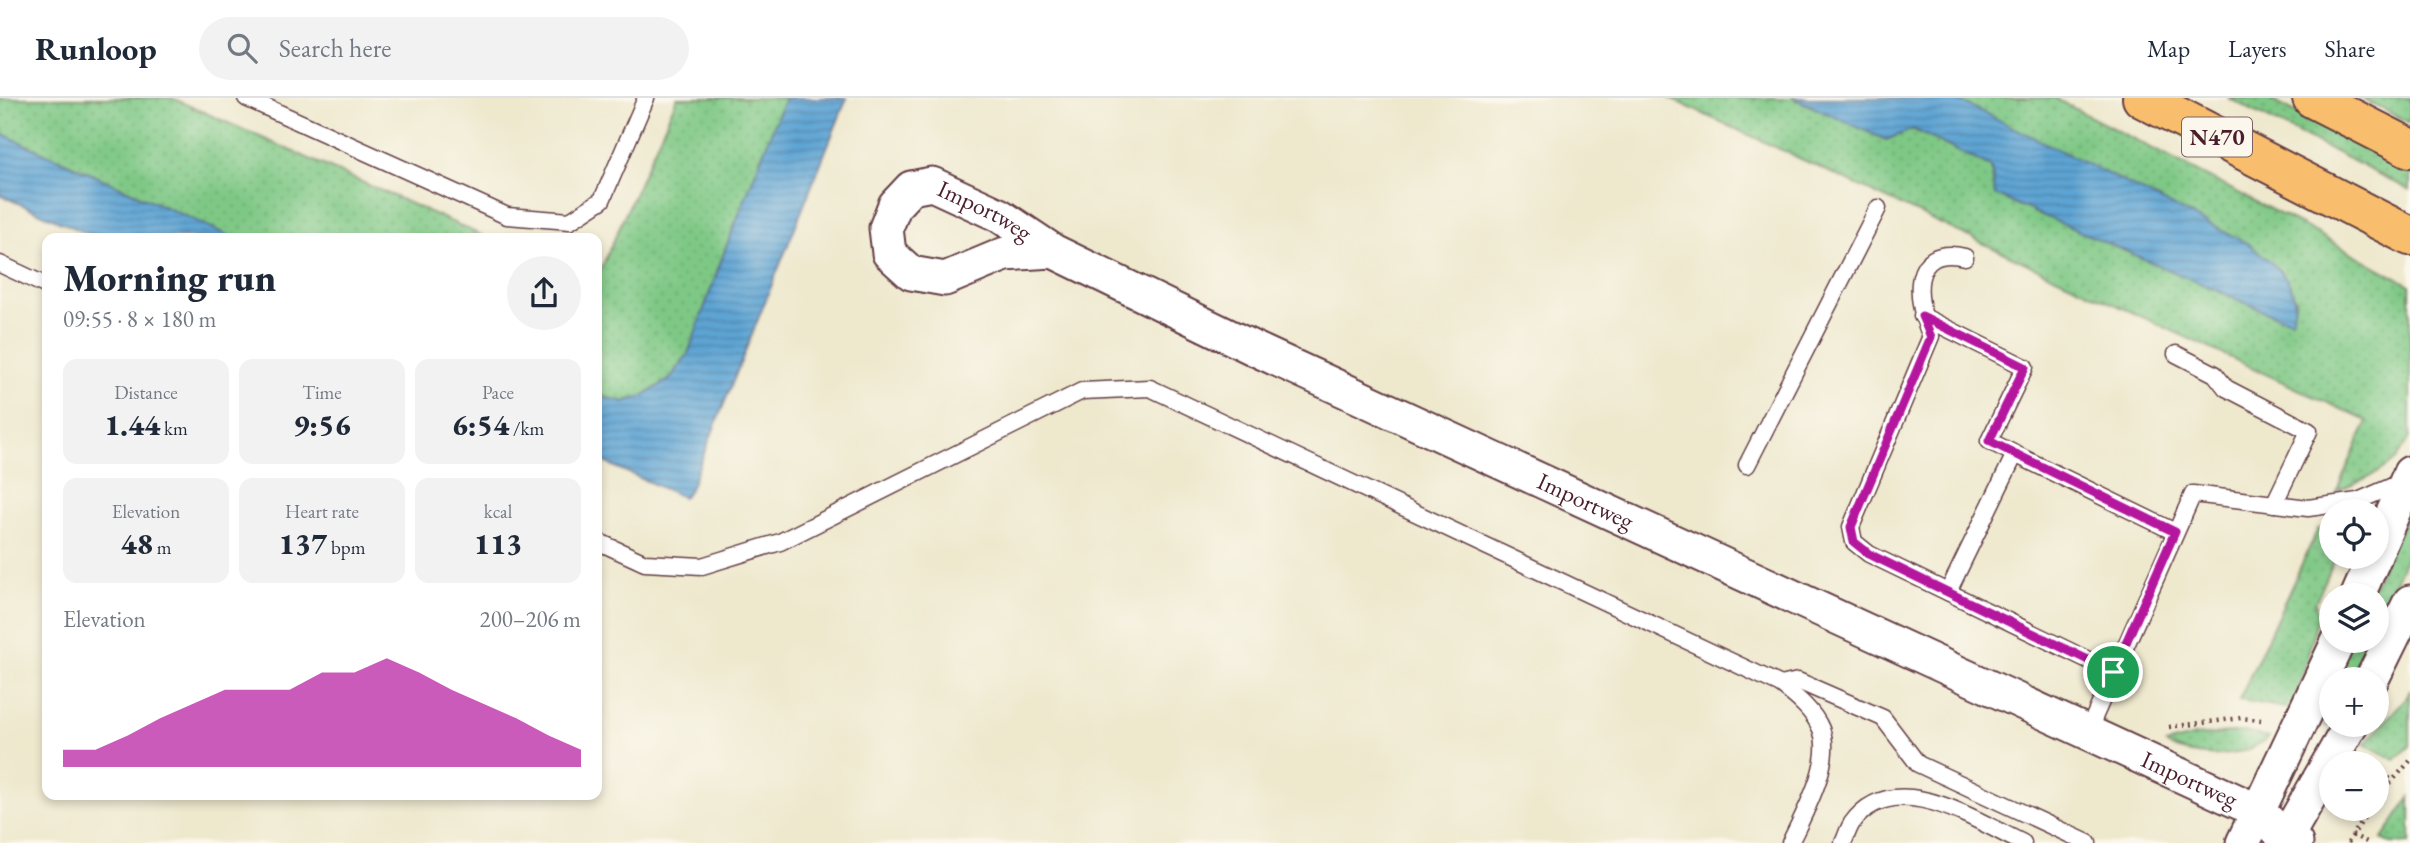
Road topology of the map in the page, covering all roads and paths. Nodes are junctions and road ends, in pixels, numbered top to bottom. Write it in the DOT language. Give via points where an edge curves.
graph roads {
  1 [pos="246,98"];
  2 [pos="646,98"];
  3 [pos="2142,98"];
  4 [pos="2312,98"];
  5 [pos="2410,148"];
  6 [pos="1878,208"];
  7 [pos="2410,236"];
  8 [pos="1053,251"];
  9 [pos="1965,257"];
  10 [pos="0,264"];
  11 [pos="42,284"];
  12 [pos="1922,316"];
  13 [pos="2176,354"];
  14 [pos="2015,454"];
  15 [pos="1747,465"];
  16 [pos="2409,476"];
  17 [pos="2274,504"];
  18 [pos="2389,524"];
  19 [pos="2175,532"];
  20 [pos="602,543"];
  21 [pos="1948,592"];
  22 [pos="2410,602"];
  23 [pos="2333,653"];
  24 [pos="2378,667"];
  25 [pos="2113,672"];
  26 [pos="1781,685"];
  27 [pos="2088,731"];
  28 [pos="2296,734"];
  29 [pos="2344,737"];
  30 [pos="2120,746"];
  31 [pos="2410,761"];
  32 [pos="2389,778"];
  33 [pos="2393,780"];
  34 [pos="2389,784"];
  35 [pos="2258,811"];
  36 [pos="2361,821"];
  37 [pos="2352,835"];
  38 [pos="2288,841"];
  39 [pos="1790,843"];
  40 [pos="1843,843"];
  41 [pos="2023,843"];
  42 [pos="2088,843"];
  43 [pos="2243,843"];
  44 [pos="2347,843"];
  45 [pos="2369,843"];
  1 -- 2 [label="lane" via="507,216 570,221 602,200"];
  3 -- 7 [label="main road, N470"];
  4 -- 5 [label="main road"];
  6 -- 15 [label="lane"];
  8 -- 27 [label="street, Importweg" via="1255,349"];
  9 -- 12 [label="lane" via="1940,255 1922,271"];
  10 -- 11 [label="lane"];
  12 -- 14 [label="lane" via="2025,367 1989,441"];
  12 -- 21 [label="lane" via="1931,337 1851,527 1854,542 1869,554"];
  13 -- 17 [label="lane" via="2215,374 2227,388 2309,431"];
  14 -- 19 [label="lane"];
  14 -- 21 [label="lane"];
  16 -- 17 [label="lane" via="2358,501 2308,508"];
  16 -- 18 [label="street"];
  17 -- 19 [label="lane" via="2193,494"];
  19 -- 25 [label="lane"];
  20 -- 26 [label="lane" via="645,563 702,566 780,542 1082,391 1150,388"];
  21 -- 25 [label="lane"];
  22 -- 24 [label="street"];
  23 -- 28 [label="street"];
  25 -- 27 [label="lane"];
  26 -- 39 [label="lane" via="1804,703 1821,730 1825,758"];
  26 -- 42 [label="lane" via="1798,681 1883,718 1918,764"];
  27 -- 30 [label="street, Importweg"];
  28 -- 30 [label="path, Importweg" via="2261,720 2241,718 2156,729"];
  28 -- 35 [label="street"];
  29 -- 38 [label="street"];
  30 -- 35 [label="street, Importweg"];
  31 -- 33 [label="path"];
  32 -- 33 [label="path"];
  33 -- 34 [label="path"];
  35 -- 38 [label="street, Importweg"];
  35 -- 43 [label="street"];
  36 -- 37 [label="path"];
  37 -- 44 [label="path"];
  37 -- 45 [label="path"];
  40 -- 41 [label="lane" via="1853,823 1875,803 1906,796 1934,801"];
}
